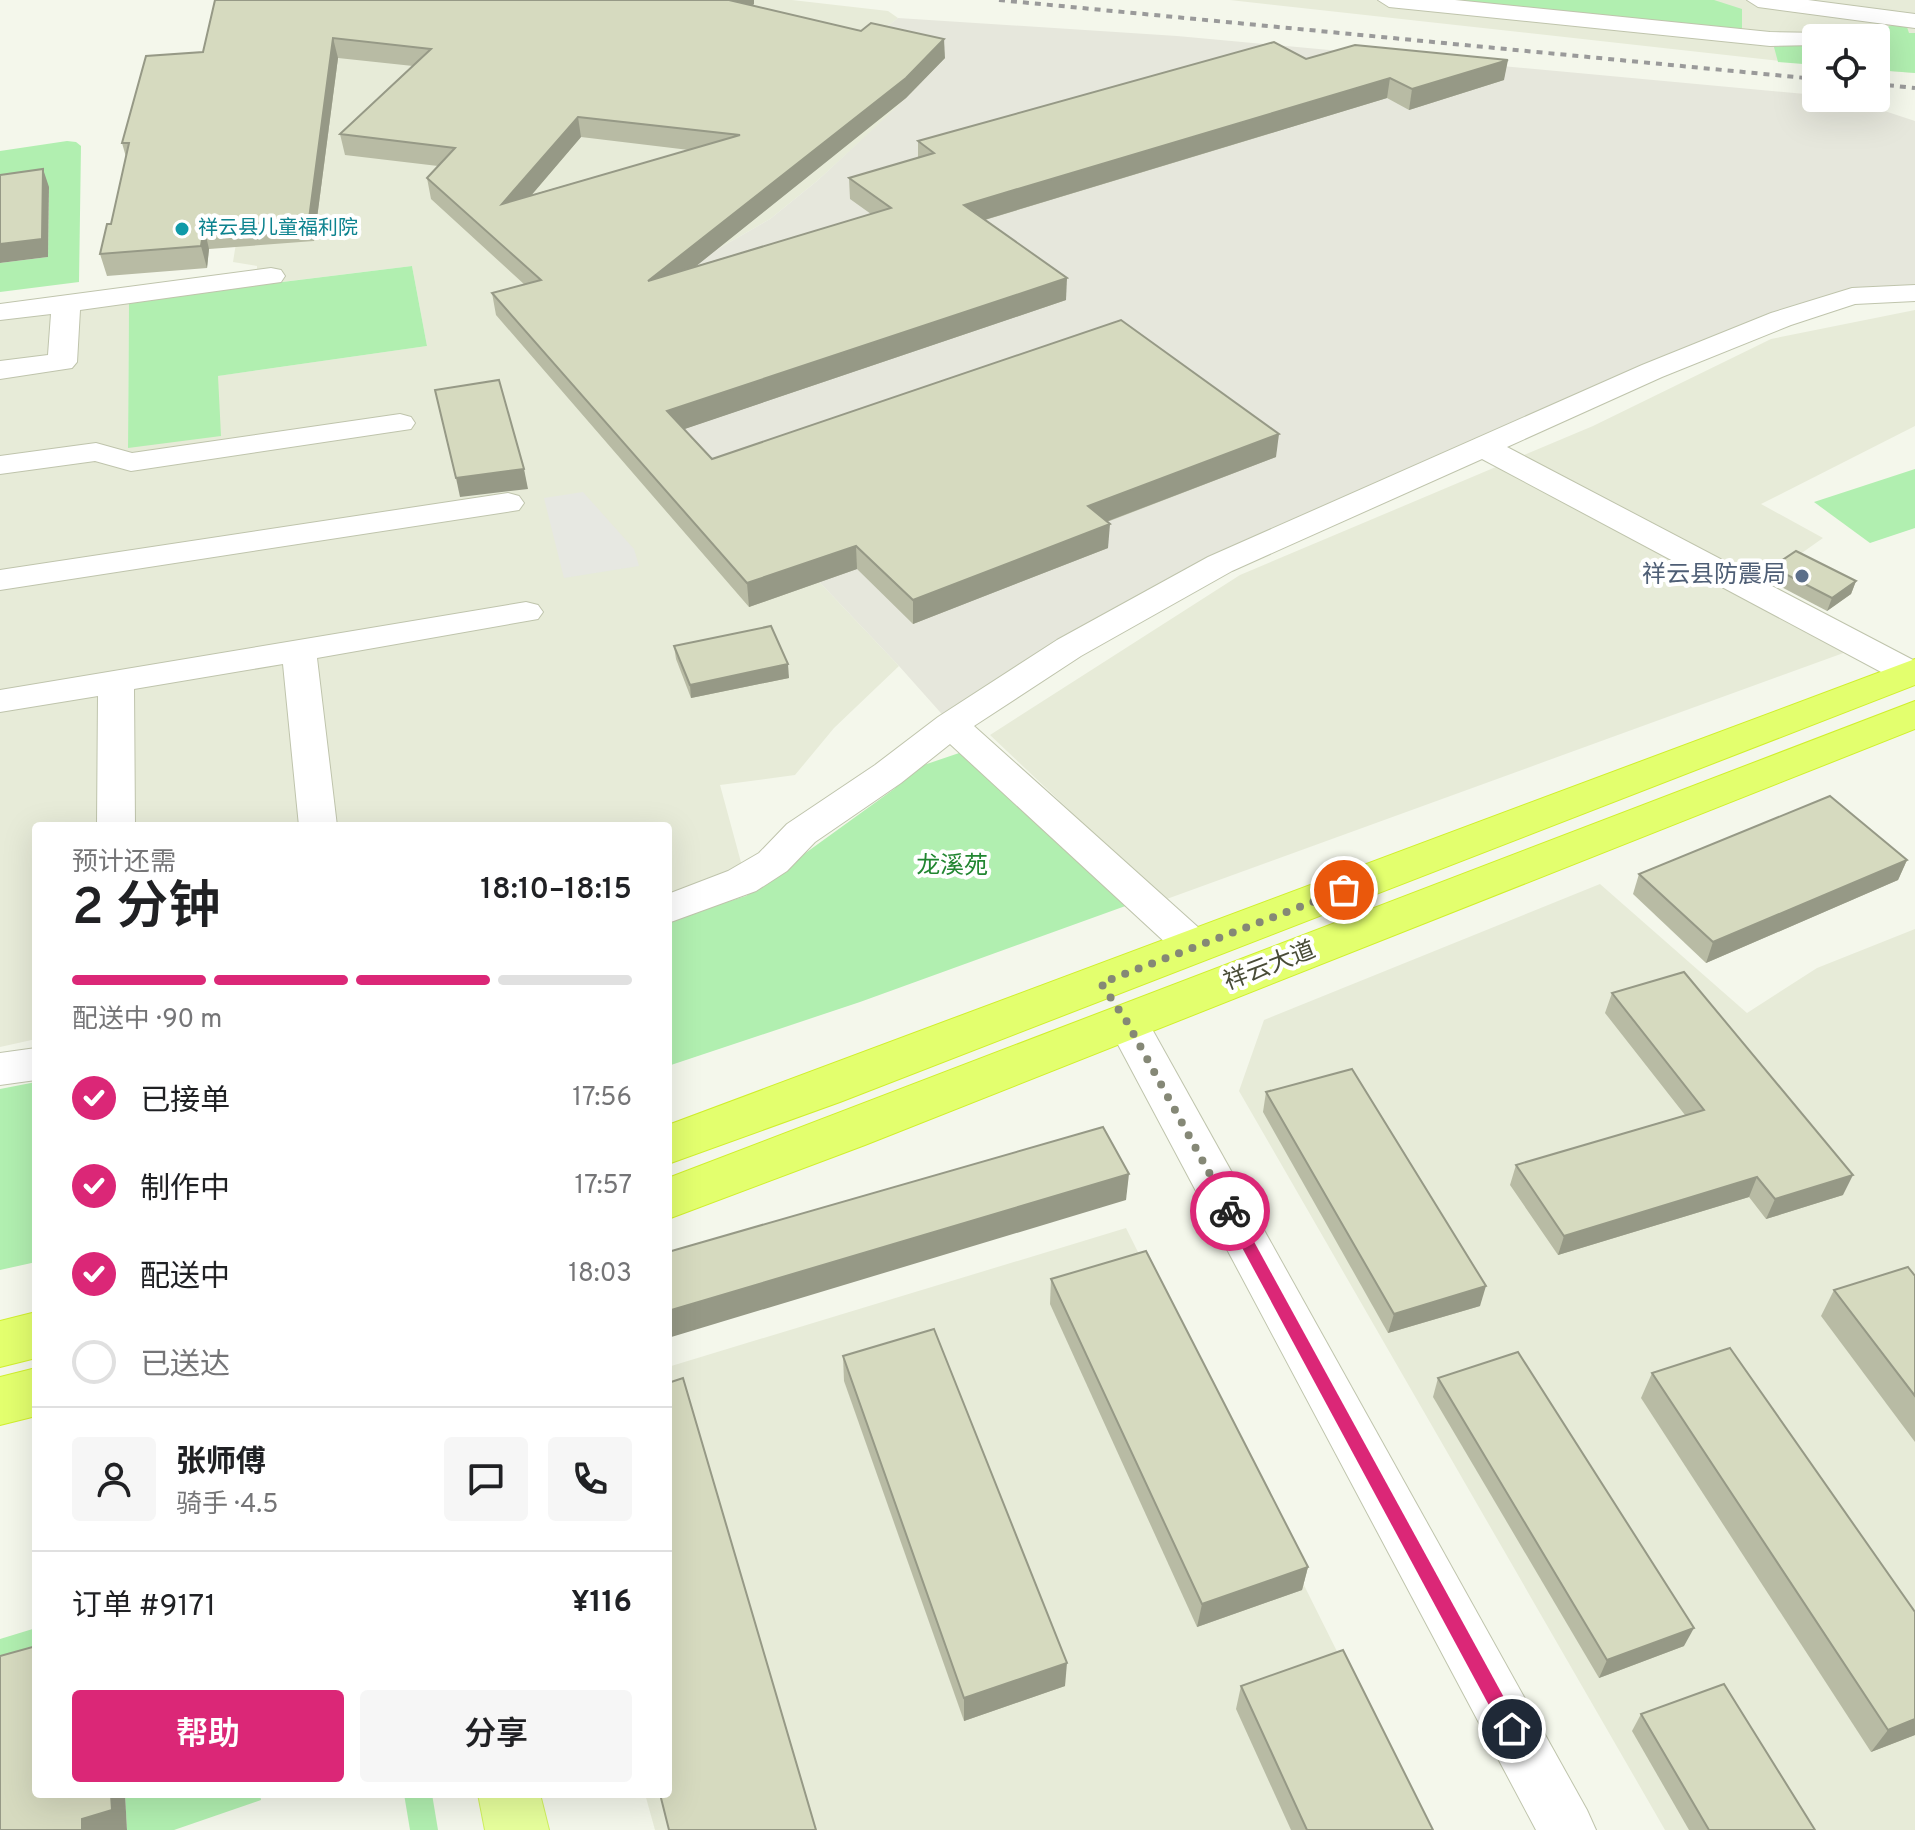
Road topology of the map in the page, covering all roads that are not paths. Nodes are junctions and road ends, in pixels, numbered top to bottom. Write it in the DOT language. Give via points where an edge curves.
graph roads {
  1 [pos="1389,0"];
  2 [pos="1768,2"];
  3 [pos="1891,19"];
  4 [pos="1915,21"];
  5 [pos="1874,24"];
  6 [pos="1802,38"];
  7 [pos="1770,39"];
  8 [pos="271,276"];
  9 [pos="1915,293"];
  10 [pos="66,304"];
  11 [pos="0,312"];
  12 [pos="0,370"];
  13 [pos="400,423"];
  14 [pos="1483,447"];
  15 [pos="0,465"];
  16 [pos="508,503"];
  17 [pos="0,580"];
  18 [pos="526,612"];
  19 [pos="299,651"];
  20 [pos="116,681"];
  21 [pos="1913,686"];
  22 [pos="0,701"];
  23 [pos="951,725"];
  24 [pos="116,822"];
  25 [pos="318,822"];
  26 [pos="672,908"];
  27 [pos="1195,947"];
  28 [pos="1114,1003"];
  29 [pos="32,1065"];
  30 [pos="0,1069"];
  31 [pos="672,1144"];
  32 [pos="672,1197"];
  33 [pos="32,1336"];
  34 [pos="0,1344"];
  35 [pos="32,1393"];
  36 [pos="0,1401"];
  37 [pos="510,1798"];
  38 [pos="517,1830"];
  39 [pos="1567,1830"];
  1 -- 7 [label="street"];
  2 -- 3 [label="street"];
  2 -- 7 [label="street"];
  3 -- 4 [label="street"];
  3 -- 5 [label="street"];
  6 -- 7 [label="street"];
  8 -- 10 [label="street"];
  9 -- 14 [label="street" via="1852,296 1781,319"];
  10 -- 11 [label="street"];
  10 -- 12 [label="street" via="62,362"];
  13 -- 15 [label="street" via="131,462 96,452"];
  14 -- 21 [label="street"];
  14 -- 23 [label="street" via="1220,564 1069,648"];
  16 -- 17 [label="street"];
  18 -- 19 [label="street"];
  19 -- 20 [label="street"];
  19 -- 25 [label="street"];
  20 -- 22 [label="street"];
  20 -- 24 [label="street"];
  21 -- 27 [label="highway, 祥云大道"];
  21 -- 28 [label="highway, 祥云大道"];
  23 -- 26 [label="street" via="801,833 773,862 720,891"];
  23 -- 27 [label="street"];
  27 -- 28 [label="highway, 祥云大道"];
  28 -- 31 [label="highway, 祥云大道"];
  28 -- 32 [label="highway, 祥云大道"];
  28 -- 39 [label="street"];
  29 -- 30 [label="street"];
  33 -- 34 [label="highway"];
  35 -- 36 [label="highway"];
  37 -- 38 [label="main road"];
}
